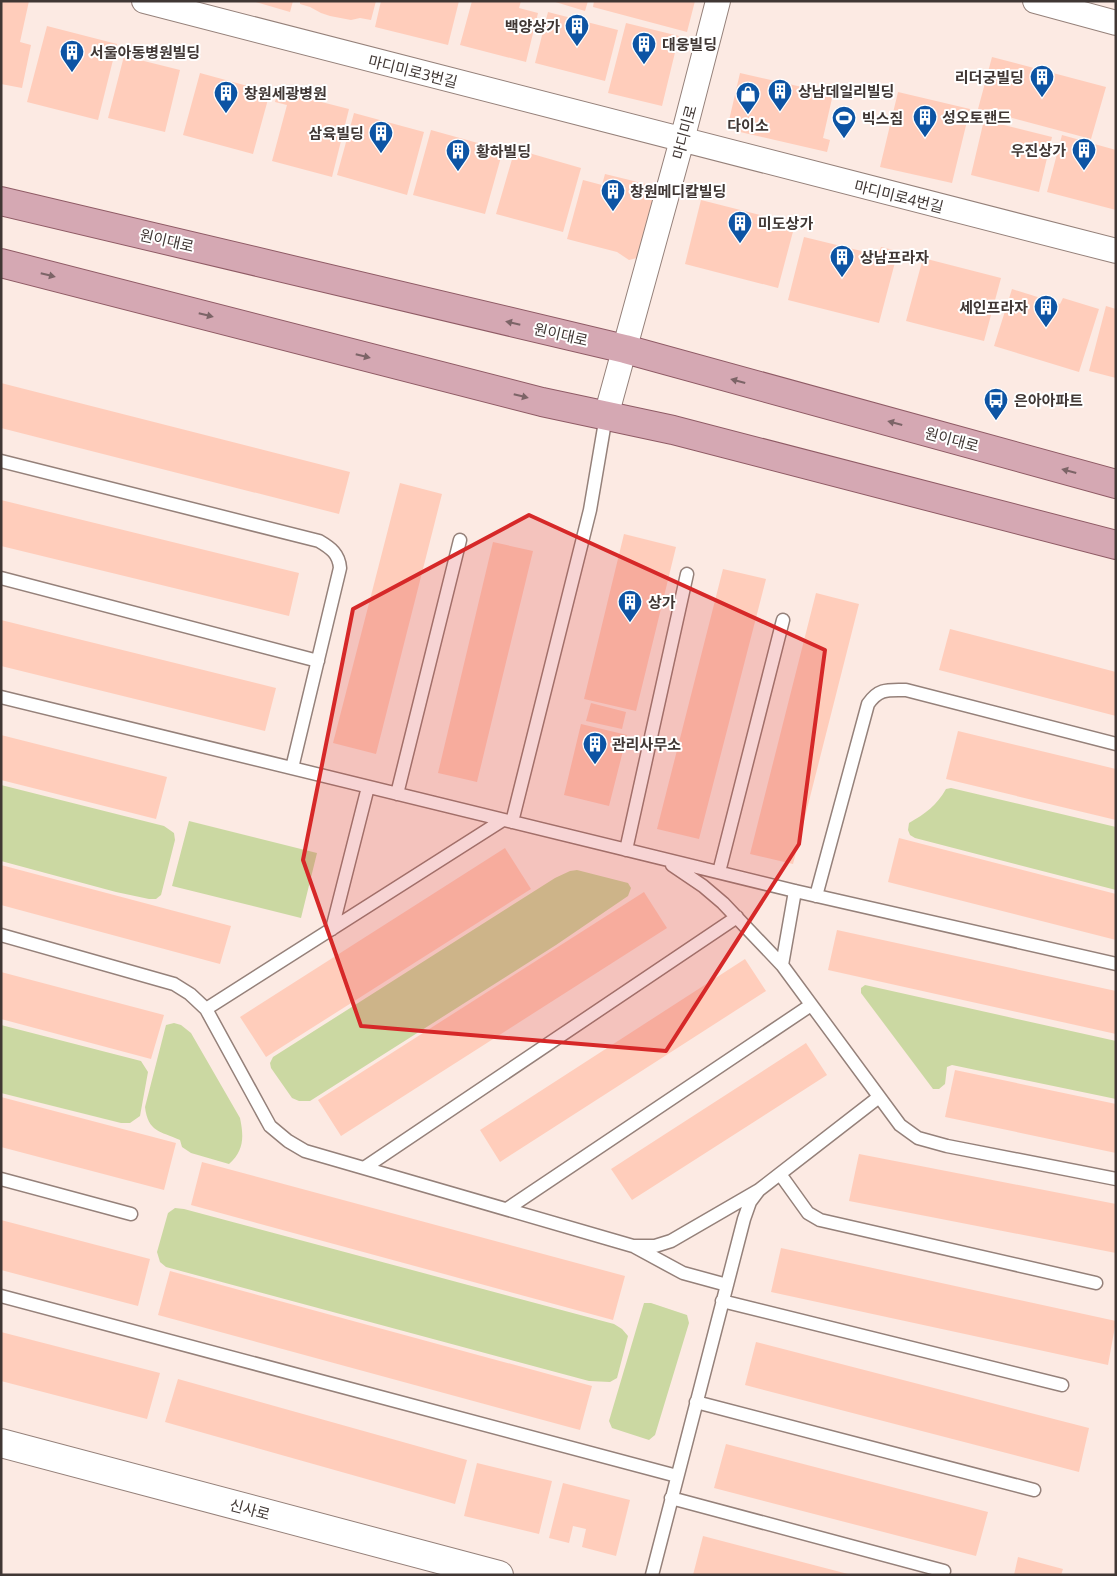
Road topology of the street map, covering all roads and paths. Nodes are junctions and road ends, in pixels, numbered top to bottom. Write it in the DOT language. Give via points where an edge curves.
graph roads {
  1 [pos="144,1"];
  2 [pos="718,1"];
  3 [pos="1035,1"];
  4 [pos="188,7"];
  5 [pos="1116,23"];
  6 [pos="682,140"];
  7 [pos="1,201"];
  8 [pos="1116,251"];
  9 [pos="1,263"];
  10 [pos="624,349"];
  11 [pos="606,416"];
  12 [pos="1,461"];
  13 [pos="1116,484"];
  14 [pos="460,540"];
  15 [pos="1116,545"];
  16 [pos="687,574"];
  17 [pos="1,578"];
  18 [pos="783,620"];
  19 [pos="318,661"];
  20 [pos="1,697"];
  21 [pos="1116,744"];
  22 [pos="292,768"];
  23 [pos="368,787"];
  24 [pos="397,794"];
  25 [pos="508,821"];
  26 [pos="626,850"];
  27 [pos="661,858"];
  28 [pos="719,872"];
  29 [pos="795,891"];
  30 [pos="816,896"];
  31 [pos="737,917"];
  32 [pos="332,929"];
  33 [pos="1,935"];
  34 [pos="1116,964"];
  35 [pos="782,965"];
  36 [pos="812,1005"];
  37 [pos="206,1009"];
  38 [pos="880,1097"];
  39 [pos="364,1168"];
  40 [pos="780,1174"];
  41 [pos="1,1178"];
  42 [pos="1116,1179"];
  43 [pos="759,1190"];
  44 [pos="507,1209"];
  45 [pos="131,1214"];
  46 [pos="633,1246"];
  47 [pos="1096,1283"];
  48 [pos="727,1285"];
  49 [pos="1,1296"];
  50 [pos="722,1301"];
  51 [pos="1062,1384"];
  52 [pos="696,1402"];
  53 [pos="1,1443"];
  54 [pos="677,1476"];
  55 [pos="1034,1490"];
  56 [pos="671,1498"];
  57 [pos="944,1572"];
  58 [pos="499,1575"];
  59 [pos="652,1575"];
  1 -- 4 [label="street, 마디미로3번길"];
  2 -- 6 [label="street, 마디미로"];
  3 -- 5 [label="street"];
  4 -- 6 [label="street, 마디미로3번길"];
  6 -- 8 [label="street, 마디미로4번길"];
  6 -- 10 [label="street, 마디미로"];
  10 -- 7 [label="main road, 원이대로, one-way"];
  9 -- 11 [label="main road, one-way"];
  10 -- 11 [label="street, 마디미로"];
  13 -- 10 [label="main road, 원이대로, one-way"];
  11 -- 15 [label="main road" via="673,430"];
  11 -- 25 [label="lane" via="590,510"];
  12 -- 19 [label="lane" via="319,541 330,547 340,559 340,568"];
  14 -- 24 [label="lane"];
  16 -- 26 [label="lane"];
  17 -- 19 [label="lane"];
  18 -- 28 [label="lane"];
  19 -- 22 [label="lane"];
  20 -- 22 [label="lane"];
  21 -- 30 [label="lane" via="906,690 886,690 874,695 868,704"];
  22 -- 23 [label="lane"];
  23 -- 24 [label="lane"];
  23 -- 32 [label="lane"];
  24 -- 25 [label="lane"];
  25 -- 26 [label="lane"];
  25 -- 32 [label="lane"];
  26 -- 27 [label="lane"];
  27 -- 28 [label="lane"];
  27 -- 31 [label="lane" via="703,886"];
  28 -- 29 [label="lane"];
  29 -- 30 [label="lane"];
  29 -- 35 [label="lane"];
  30 -- 34 [label="lane"];
  31 -- 35 [label="lane"];
  31 -- 39 [label="lane"];
  32 -- 37 [label="lane"];
  33 -- 37 [label="lane" via="174,984"];
  35 -- 36 [label="lane"];
  36 -- 38 [label="lane"];
  36 -- 44 [label="lane"];
  37 -- 39 [label="lane" via="270,1126 306,1151"];
  38 -- 40 [label="lane"];
  38 -- 42 [label="lane" via="900,1125 918,1138"];
  39 -- 44 [label="lane"];
  40 -- 43 [label="lane"];
  40 -- 47 [label="lane" via="808,1213 820,1220"];
  41 -- 45 [label="lane"];
  43 -- 46 [label="lane" via="671,1241 655,1246"];
  43 -- 48 [label="lane" via="744,1219"];
  44 -- 46 [label="lane"];
  46 -- 48 [label="lane" via="683,1273"];
  48 -- 50 [label="lane"];
  49 -- 54 [label="lane"];
  50 -- 51 [label="lane"];
  50 -- 52 [label="lane"];
  52 -- 54 [label="lane"];
  52 -- 55 [label="lane"];
  53 -- 58 [label="main road, 신사로"];
  54 -- 56 [label="lane"];
  56 -- 57 [label="lane"];
  56 -- 59 [label="lane"];
}
